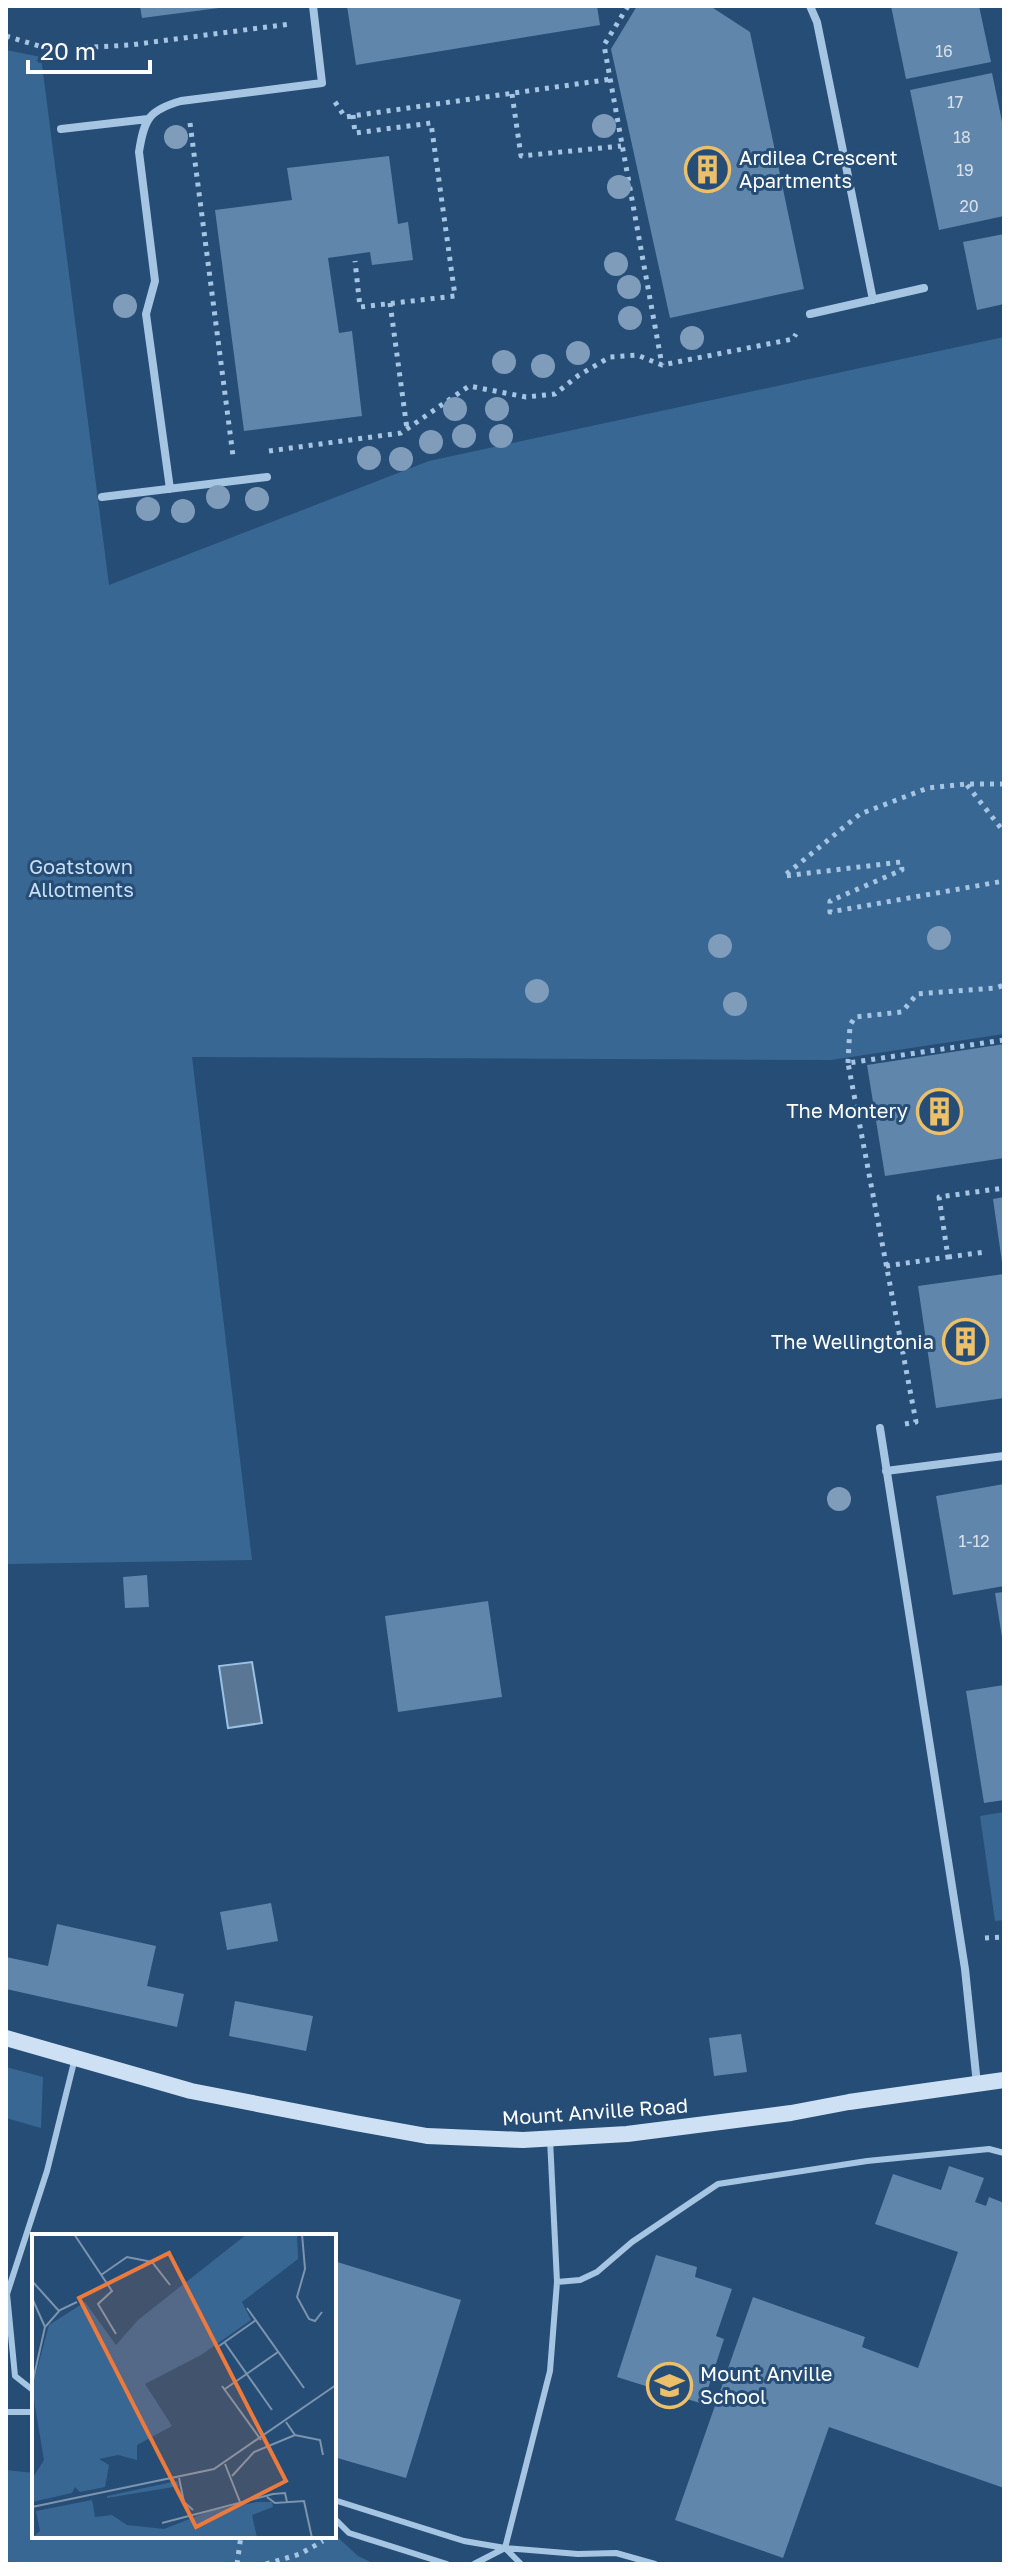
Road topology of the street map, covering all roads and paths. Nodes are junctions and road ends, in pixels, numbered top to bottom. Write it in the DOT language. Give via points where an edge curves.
graph roads {
  1 [pos="313,6"];
  2 [pos="628,6"];
  3 [pos="810,6"];
  4 [pos="315,21"];
  5 [pos="6,36"];
  6 [pos="612,79"];
  7 [pos="512,94"];
  8 [pos="187,100"];
  9 [pos="353,115"];
  10 [pos="345,117"];
  11 [pos="148,119"];
  12 [pos="61,129"];
  13 [pos="621,146"];
  14 [pos="355,261"];
  15 [pos="924,288"];
  16 [pos="873,300"];
  17 [pos="390,303"];
  18 [pos="810,314"];
  19 [pos="662,365"];
  20 [pos="407,429"];
  21 [pos="264,452"];
  22 [pos="249,454"];
  23 [pos="267,477"];
  24 [pos="170,489"];
  25 [pos="102,497"];
  26 [pos="966,784"];
  27 [pos="1004,784"];
  28 [pos="1004,832"];
  29 [pos="1004,881"];
  30 [pos="1004,985"];
  31 [pos="1004,1040"];
  32 [pos="848,1063"];
  33 [pos="1004,1188"];
  34 [pos="985,1252"];
  35 [pos="948,1257"];
  36 [pos="886,1266"];
  37 [pos="880,1428"];
  38 [pos="1004,1456"];
  39 [pos="886,1471"];
  40 [pos="6,2038"];
  41 [pos="75,2058"];
  42 [pos="1004,2080"];
  43 [pos="977,2084"];
  44 [pos="550,2139"];
  45 [pos="1004,2153"];
  46 [pos="557,2282"];
  47 [pos="32,2389"];
  48 [pos="6,2412"];
  49 [pos="32,2412"];
  50 [pos="336,2501"];
  51 [pos="336,2520"];
  52 [pos="241,2538"];
  53 [pos="323,2541"];
  54 [pos="505,2548"];
  55 [pos="237,2564"];
  56 [pos="266,2564"];
  57 [pos="447,2564"];
  58 [pos="474,2564"];
  59 [pos="521,2564"];
  60 [pos="655,2564"];
  1 -- 4 [label="street"];
  2 -- 6 [label="path" via="604,45"];
  3 -- 16 [label="street"];
  4 -- 5 [label="path" via="58,49"];
  4 -- 8 [label="street" via="322,83"];
  6 -- 7 [label="path"];
  6 -- 13 [label="path"];
  7 -- 9 [label="path"];
  7 -- 13 [label="path" via="521,156"];
  8 -- 11 [label="street" via="161,107"];
  8 -- 22 [label="path" via="233,456"];
  9 -- 10 [label="path"];
  9 -- 17 [label="path" via="355,133 431,123 455,296"];
  11 -- 12 [label="street"];
  11 -- 24 [label="street" via="139,152 155,281 146,314"];
  13 -- 19 [label="path"];
  14 -- 17 [label="path" via="360,307"];
  15 -- 16 [label="street"];
  16 -- 18 [label="street"];
  17 -- 20 [label="path"];
  18 -- 19 [label="path" via="793,339"];
  19 -- 20 [label="path" via="637,355 610,357 555,394 526,397 469,386"];
  20 -- 21 [label="path"];
  23 -- 24 [label="street"];
  24 -- 25 [label="street"];
  26 -- 27 [label="path"];
  26 -- 28 [label="path"];
  26 -- 29 [label="path" via="928,788 860,814 784,876 901,862 902,870 830,901 830,912"];
  30 -- 32 [label="path" via="917,994 902,1012 855,1017"];
  31 -- 32 [label="path"];
  32 -- 36 [label="path"];
  33 -- 35 [label="path" via="939,1197"];
  34 -- 35 [label="path"];
  35 -- 36 [label="path"];
  36 -- 37 [label="path" via="916,1422"];
  37 -- 39 [label="street"];
  38 -- 39 [label="street"];
  39 -- 43 [label="street" via="965,1969"];
  40 -- 41 [label="main road, Mount Anville Road"];
  41 -- 44 [label="main road, Mount Anville Road" via="191,2091 427,2136"];
  41 -- 47 [label="lane" via="47,2171 7,2294 15,2376"];
  42 -- 43 [label="main road, Mount Anville Road"];
  43 -- 44 [label="main road, Mount Anville Road" via="776,2115"];
  44 -- 46 [label="lane"];
  45 -- 46 [label="lane" via="989,2149 867,2161 718,2184 597,2272"];
  46 -- 54 [label="lane" via="550,2371"];
  48 -- 49 [label="lane"];
  50 -- 54 [label="lane" via="464,2541"];
  51 -- 57 [label="lane" via="349,2533"];
  52 -- 55 [label="path"];
  53 -- 56 [label="path"];
  54 -- 58 [label="lane"];
  54 -- 59 [label="lane"];
  54 -- 60 [label="lane" via="616,2553"];
}
